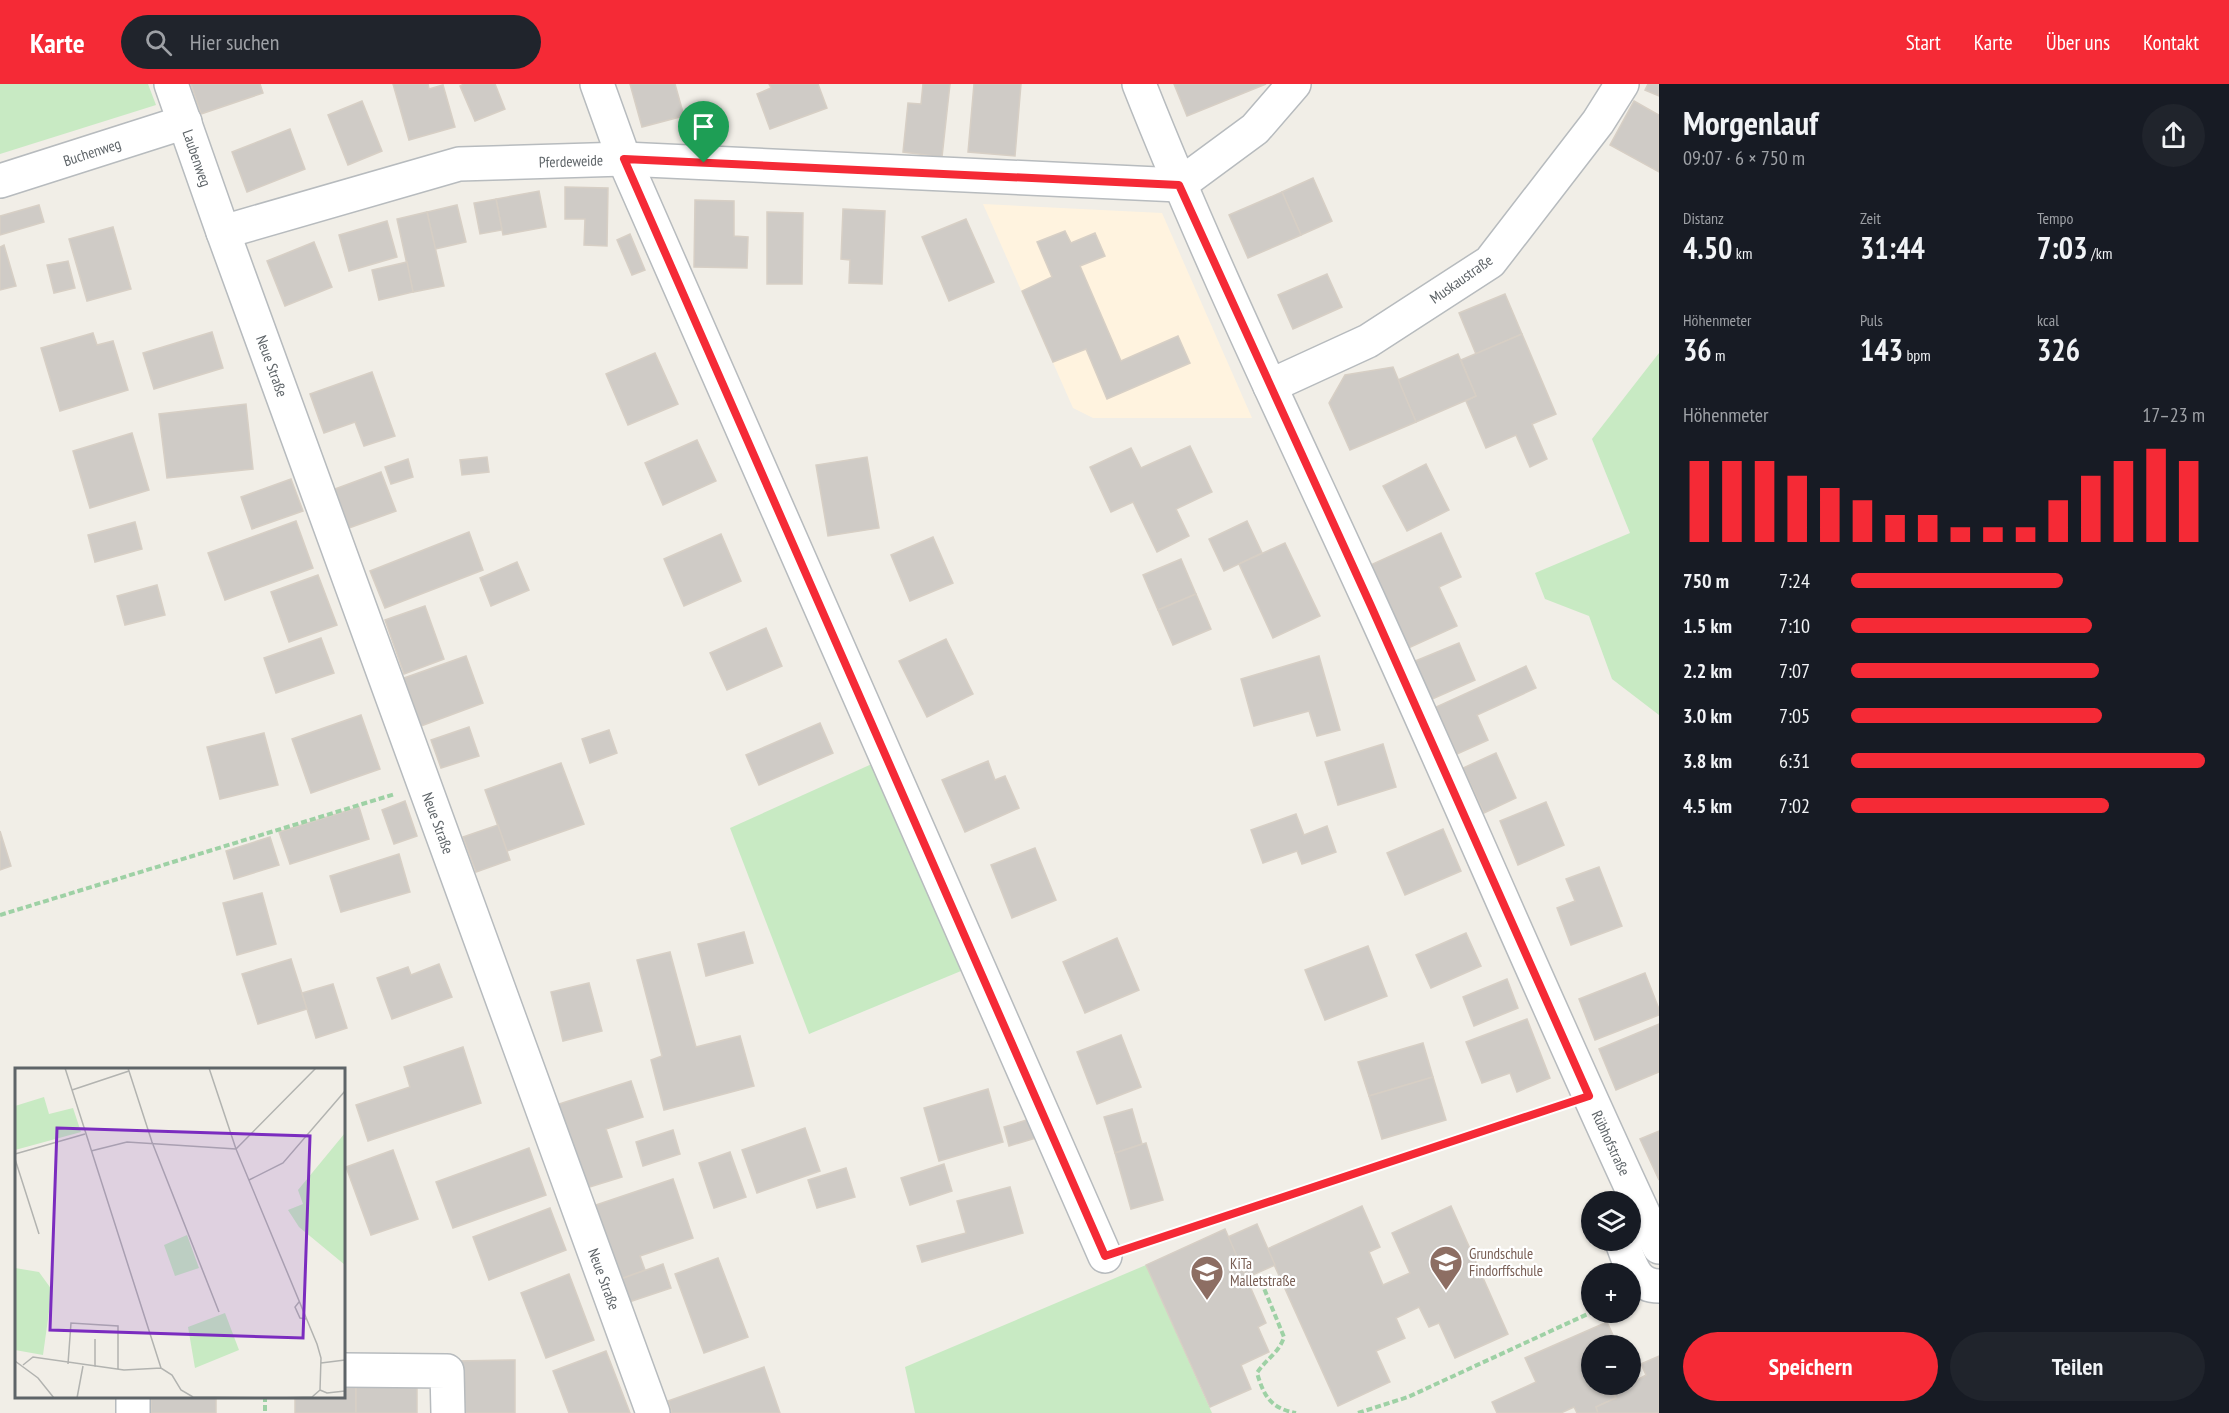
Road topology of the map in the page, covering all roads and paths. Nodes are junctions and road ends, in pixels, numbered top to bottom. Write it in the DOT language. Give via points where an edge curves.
graph roads {
  1 [pos="171,84"];
  2 [pos="597,84"];
  3 [pos="1139,84"];
  4 [pos="1294,84"];
  5 [pos="1622,84"];
  6 [pos="184,122"];
  7 [pos="624,159"];
  8 [pos="0,181"];
  9 [pos="1179,185"];
  10 [pos="223,232"];
  11 [pos="1270,386"];
  12 [pos="424,785"];
  13 [pos="0,915"];
  14 [pos="1589,1096"];
  15 [pos="1616,1188"];
  16 [pos="1659,1247"];
  17 [pos="1626,1251"];
  18 [pos="1105,1256"];
  19 [pos="1261,1281"];
  20 [pos="1659,1286"];
  21 [pos="1581,1317"];
  22 [pos="345,1370"];
  23 [pos="448,1413"];
  24 [pos="653,1413"];
  25 [pos="1296,1413"];
  26 [pos="1358,1413"];
  1 -- 6 [label="street, Laubenweg"];
  2 -- 7 [label="street"];
  3 -- 9 [label="street, Rübhofstraße"];
  4 -- 9 [label="street" via="1254,129"];
  5 -- 11 [label="street, Muskaustraße" via="1598,122 1490,262 1368,341"];
  6 -- 8 [label="street, Buchenweg"];
  6 -- 10 [label="street, Laubenweg"];
  7 -- 9 [label="street, Pferdeweide"];
  7 -- 10 [label="street, Pferdeweide" via="459,164"];
  7 -- 18 [label="street"];
  9 -- 11 [label="street, Rübhofstraße"];
  10 -- 12 [label="street, Neue Straße"];
  11 -- 14 [label="street, Rübhofstraße"];
  12 -- 13 [label="path"];
  12 -- 24 [label="street, Neue Straße"];
  14 -- 15 [label="street, Rübhofstraße"];
  14 -- 18 [label="path"];
  15 -- 16 [label="street, Rübhofstraße"];
  17 -- 20 [label="street" via="1639,1280"];
  19 -- 25 [label="path" via="1284,1337 1280,1349 1257,1373 1264,1395 1282,1410"];
  21 -- 26 [label="path" via="1408,1397"];
  22 -- 23 [label="street" via="447,1371"];
}
